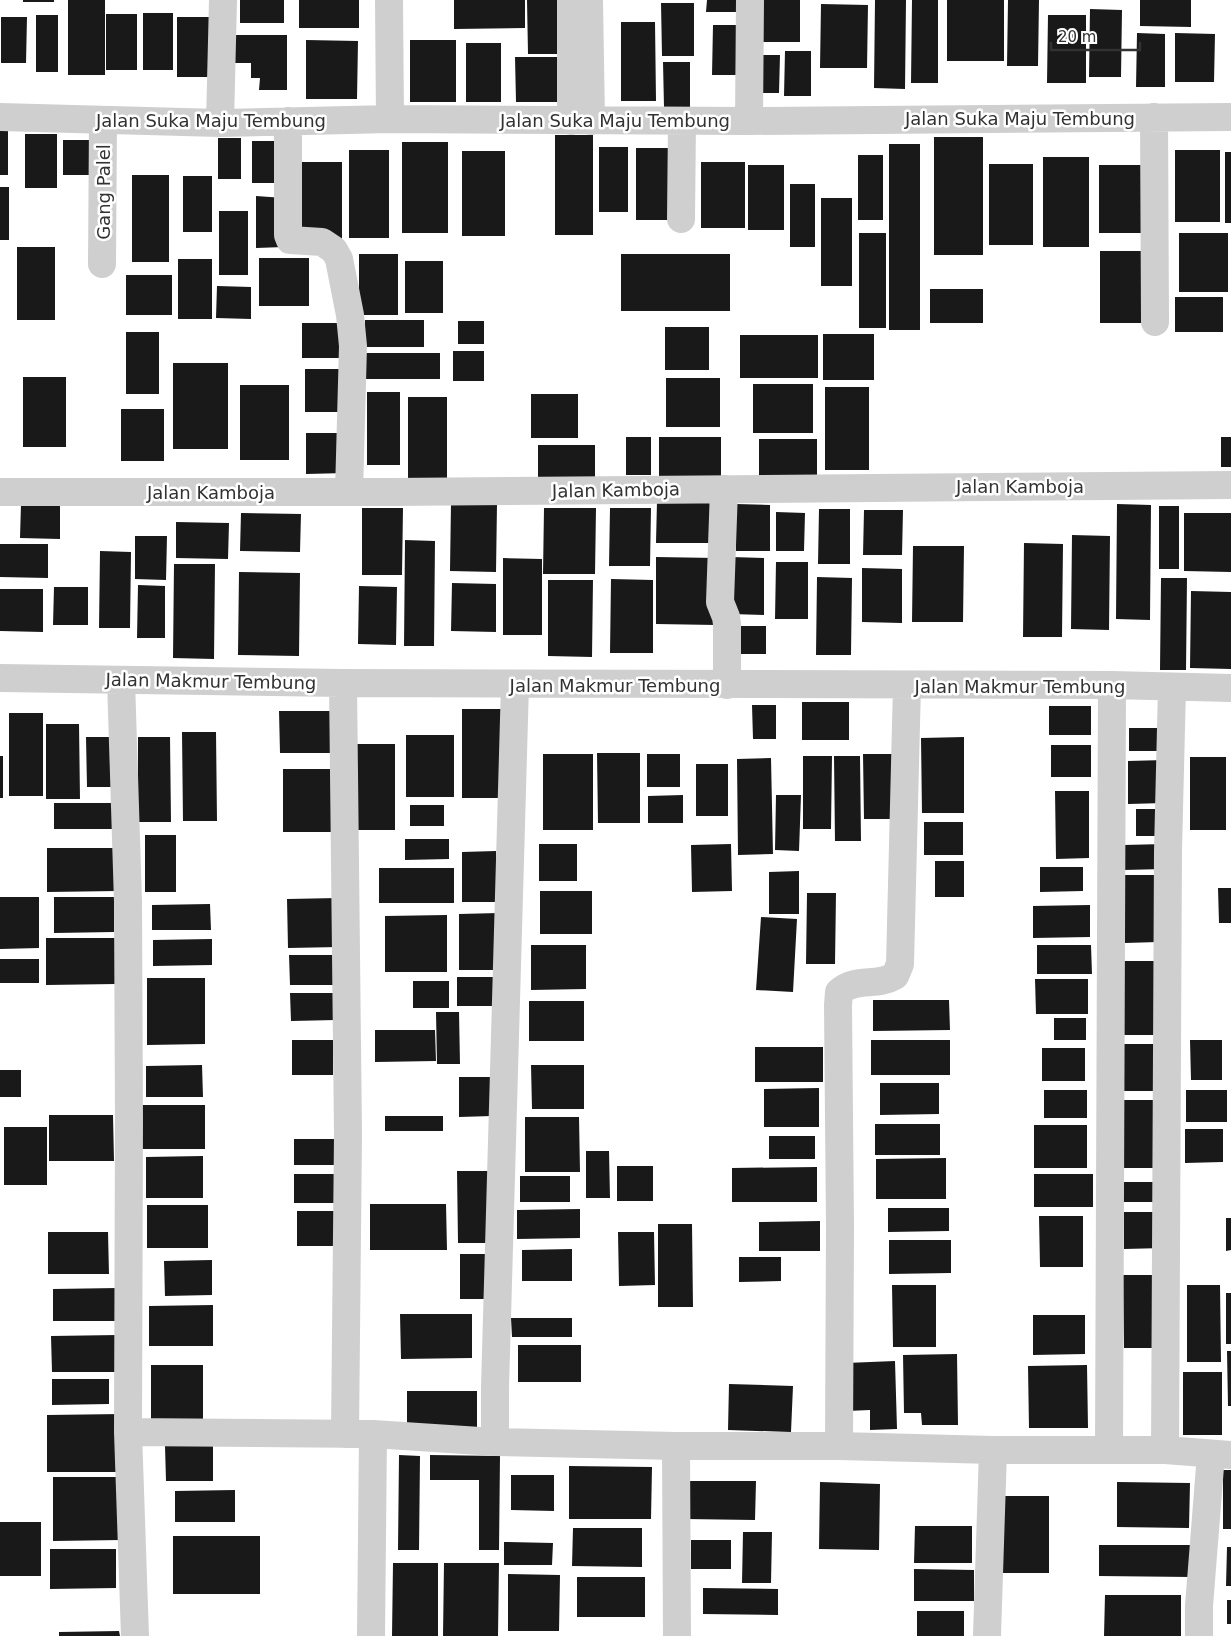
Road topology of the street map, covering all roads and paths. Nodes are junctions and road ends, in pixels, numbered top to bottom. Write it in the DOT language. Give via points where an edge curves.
graph roads {
  1 [pos="223,0"];
  2 [pos="389,0"];
  3 [pos="571,0"];
  4 [pos="590,0"];
  5 [pos="750,0"];
  6 [pos="0,117"];
  7 [pos="1154,117"];
  8 [pos="1231,117"];
  9 [pos="390,119"];
  10 [pos="103,120"];
  11 [pos="581,120"];
  12 [pos="682,120"];
  13 [pos="749,120"];
  14 [pos="288,122"];
  15 [pos="220,123"];
  16 [pos="681,219"];
  17 [pos="102,264"];
  18 [pos="1155,322"];
  19 [pos="1231,485"];
  20 [pos="724,489"];
  21 [pos="0,492"];
  22 [pos="349,492"];
  23 [pos="0,678"];
  24 [pos="121,680"];
  25 [pos="343,683"];
  26 [pos="514,684"];
  27 [pos="727,685"];
  28 [pos="907,685"];
  29 [pos="1112,685"];
  30 [pos="1172,687"];
  31 [pos="1231,688"];
  32 [pos="128,1432"];
  33 [pos="345,1434"];
  34 [pos="373,1434"];
  35 [pos="496,1442"];
  36 [pos="676,1446"];
  37 [pos="839,1446"];
  38 [pos="1109,1449"];
  39 [pos="993,1450"];
  40 [pos="1165,1450"];
  41 [pos="1221,1454"];
  42 [pos="135,1636"];
  43 [pos="371,1636"];
  44 [pos="677,1636"];
  45 [pos="987,1636"];
  46 [pos="1199,1636"];
  1 -- 15 [label="street"];
  2 -- 9 [label="street"];
  3 -- 11 [label="street"];
  4 -- 11 [label="street"];
  5 -- 13 [label="street"];
  6 -- 10 [label="street, Jalan Suka Maju Tembung"];
  7 -- 8 [label="street, Jalan Suka Maju Tembung"];
  7 -- 13 [label="street, Jalan Suka Maju Tembung"];
  7 -- 18 [label="street"];
  9 -- 11 [label="street, Jalan Suka Maju Tembung"];
  9 -- 14 [label="street, Jalan Suka Maju Tembung"];
  10 -- 15 [label="street, Jalan Suka Maju Tembung"];
  10 -- 17 [label="street, Gang Palel"];
  11 -- 12 [label="street, Jalan Suka Maju Tembung"];
  12 -- 13 [label="street, Jalan Suka Maju Tembung"];
  12 -- 16 [label="street"];
  14 -- 15 [label="street, Jalan Suka Maju Tembung"];
  14 -- 22 [label="street" via="288,234 290,240 322,242 334,250 339,259 350,315 353,346"];
  19 -- 20 [label="street, Jalan Kamboja"];
  20 -- 22 [label="street, Jalan Kamboja"];
  20 -- 27 [label="street" via="720,602 726,617"];
  21 -- 22 [label="street, Jalan Kamboja"];
  23 -- 24 [label="street, Jalan Makmur Tembung"];
  24 -- 25 [label="street, Jalan Makmur Tembung"];
  24 -- 32 [label="street" via="128,912"];
  25 -- 26 [label="street, Jalan Makmur Tembung"];
  25 -- 33 [label="street" via="348,1134"];
  26 -- 27 [label="street, Jalan Makmur Tembung"];
  26 -- 35 [label="street"];
  27 -- 28 [label="street, Jalan Makmur Tembung"];
  28 -- 29 [label="street, Jalan Makmur Tembung"];
  28 -- 37 [label="street" via="900,964 896,976 852,984 839,992"];
  29 -- 30 [label="street, Jalan Makmur Tembung"];
  29 -- 38 [label="street"];
  30 -- 31 [label="street, Jalan Makmur Tembung"];
  30 -- 40 [label="street"];
  32 -- 33 [label="street"];
  32 -- 42 [label="street"];
  33 -- 34 [label="street"];
  34 -- 35 [label="street"];
  34 -- 43 [label="street"];
  35 -- 36 [label="street"];
  36 -- 37 [label="street"];
  36 -- 44 [label="street"];
  37 -- 39 [label="street"];
  38 -- 39 [label="street"];
  38 -- 40 [label="street"];
  39 -- 45 [label="street"];
  40 -- 41 [label="street"];
  41 -- 46 [label="street" via="1200,1606"];
}
